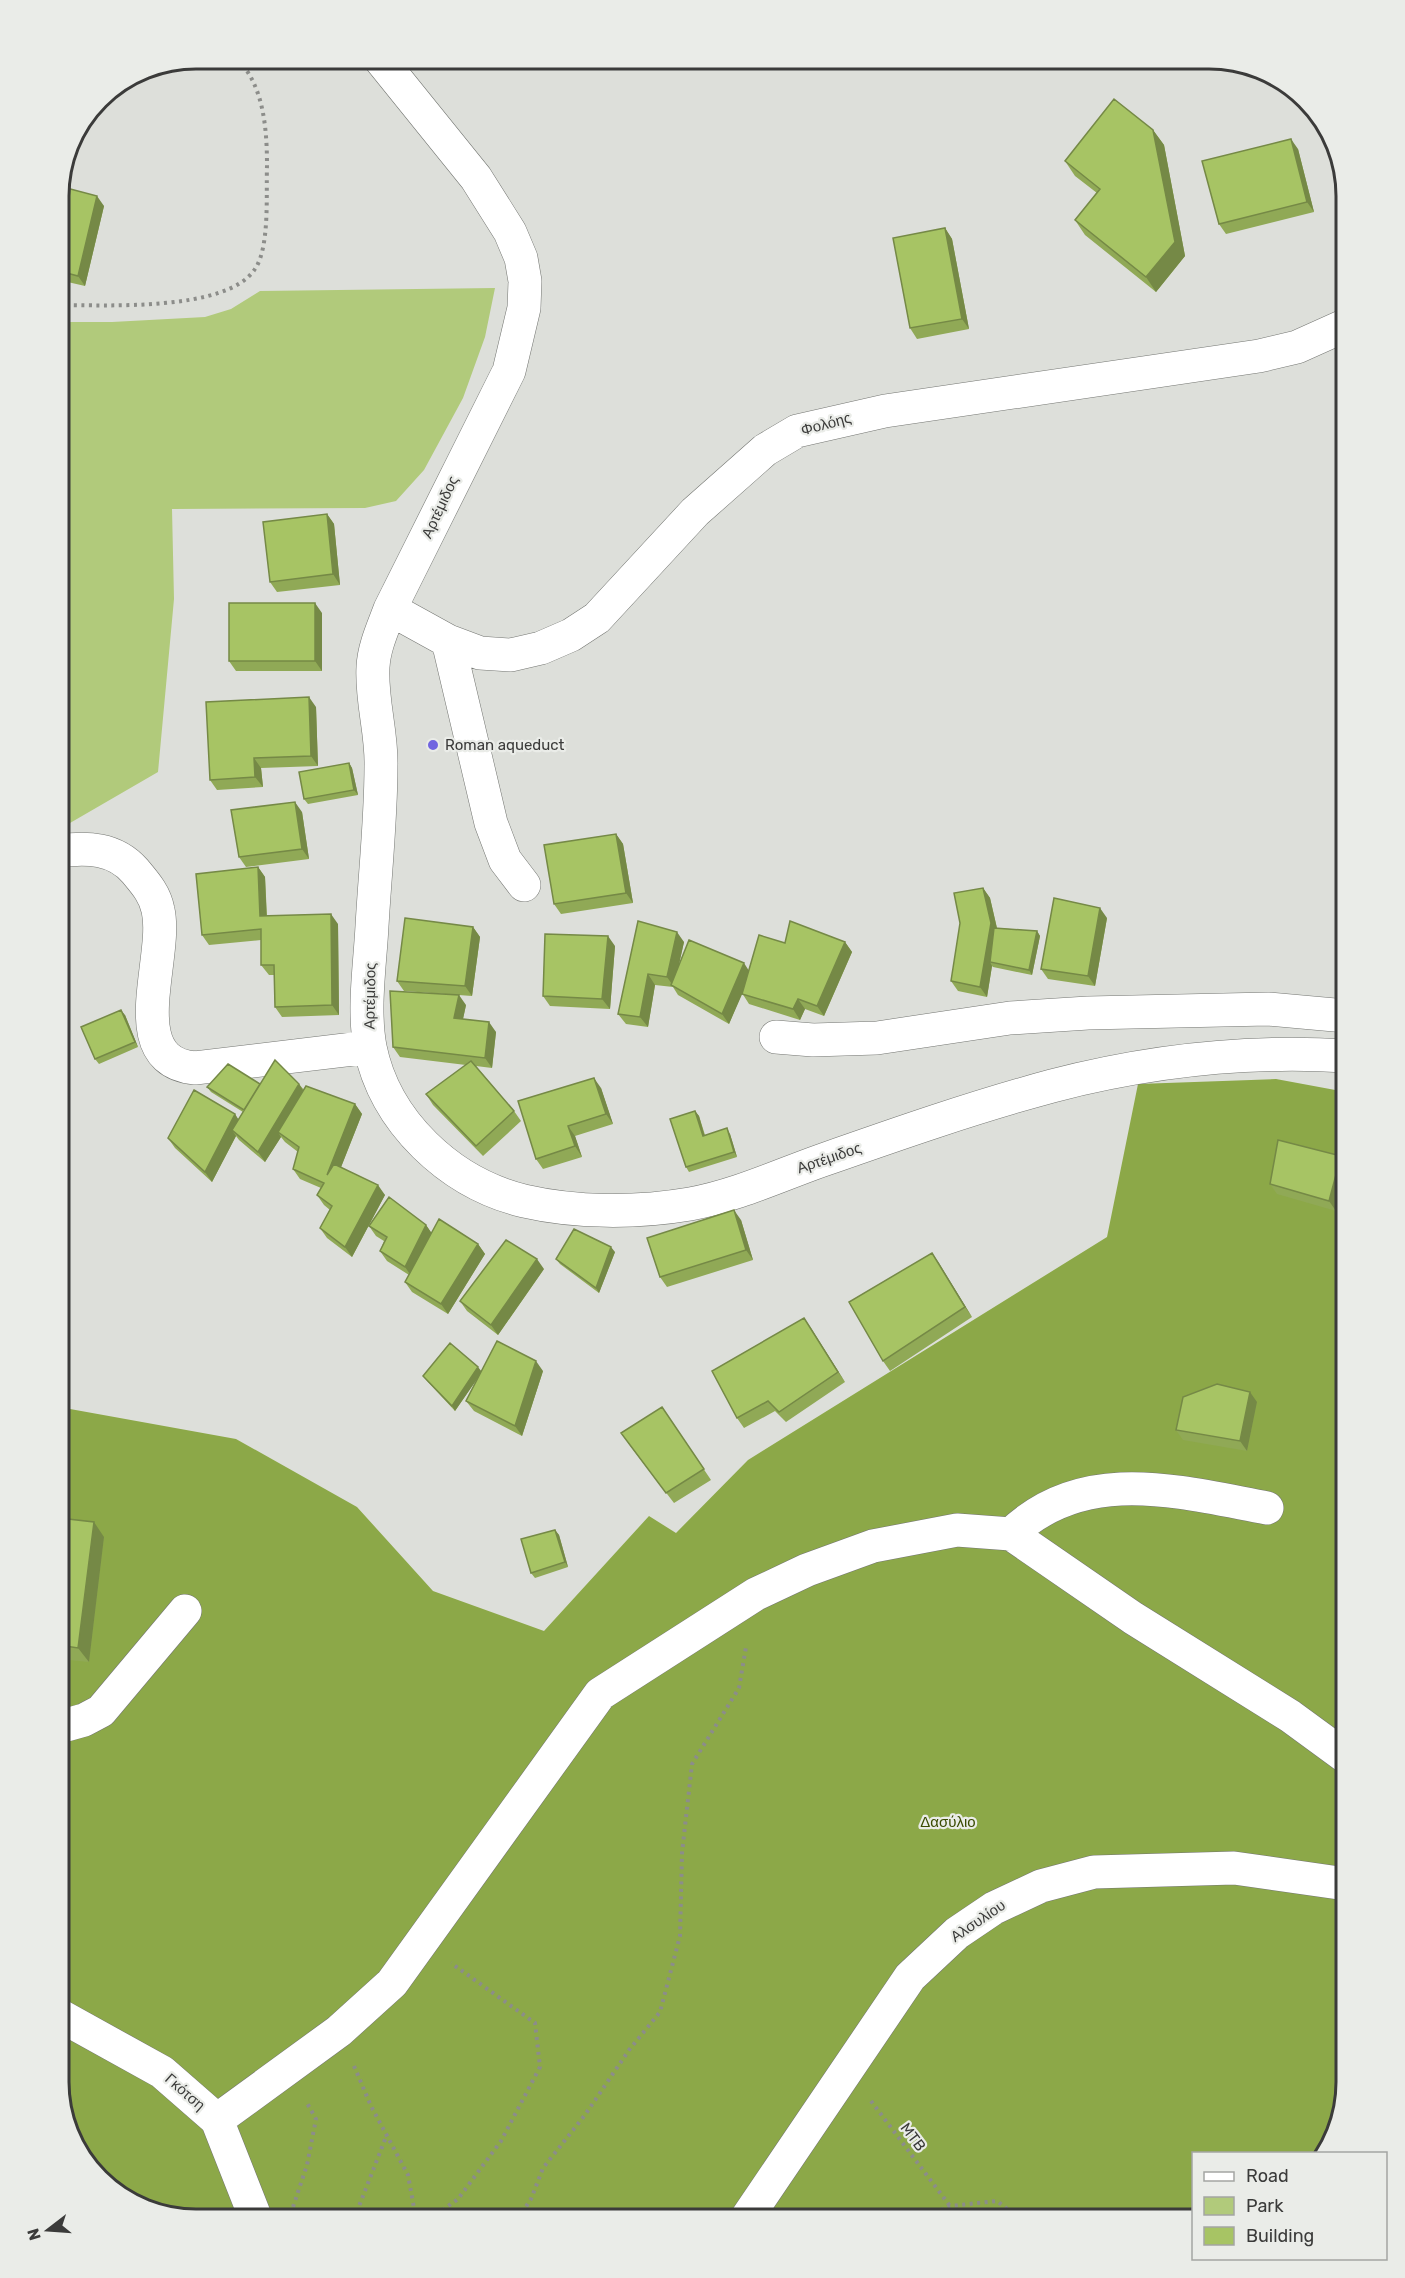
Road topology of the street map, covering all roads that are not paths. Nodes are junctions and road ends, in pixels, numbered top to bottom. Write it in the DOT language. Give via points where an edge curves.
graph roads {
  1 [pos="389,69"];
  2 [pos="1336,330"];
  3 [pos="390,609"];
  4 [pos="448,641"];
  5 [pos="69,851"];
  6 [pos="524,885"];
  7 [pos="1336,1015"];
  8 [pos="776,1037"];
  9 [pos="370,1047"];
  10 [pos="1336,1056"];
  11 [pos="1267,1508"];
  12 [pos="1011,1534"];
  13 [pos="185,1611"];
  14 [pos="69,1724"];
  15 [pos="1336,1748"];
  16 [pos="1336,1882"];
  17 [pos="69,2021"];
  18 [pos="217,2120"];
  19 [pos="252,2209"];
  20 [pos="753,2209"];
  1 -- 3 [label="street, Αρτέμιδος" via="477,178 510,232 525,281 524,308 508,371"];
  2 -- 4 [label="street, Φολόης" via="1297,347 1259,356 885,411 808,427 780,439 749,462 695,512 616,599 585,627 541,648 511,655 480,653"];
  3 -- 4 [label="street, Φολόης"];
  3 -- 9 [label="street, Αρτέμιδος" via="377,641 373,669 382,764 368,991"];
  4 -- 6 [label="street" via="491,823 505,860"];
  5 -- 9 [label="street" via="112,853 131,866 150,888 160,925 152,1020 159,1049 168,1060 195,1068"];
  7 -- 8 [label="street" via="1268,1009 1088,1013 1010,1018 877,1038"];
  9 -- 10 [label="street, Αρτέμιδος" via="377,1075 396,1112 413,1134 446,1163 474,1181 524,1201 616,1210 703,1201 1017,1096 1153,1065 1261,1054"];
  11 -- 12 [label="street" via="1164,1489 1116,1489 1044,1508"];
  12 -- 15 [label="street"];
  12 -- 18 [label="street" via="957,1530 873,1546 807,1570 756,1594 600,1694 393,1983 339,2031"];
  13 -- 14 [label="street" via="101,1711"];
  16 -- 20 [label="street, Αλσυλίου" via="1234,1868 1094,1872 1041,1886 994,1908 957,1933 910,1977"];
  17 -- 18 [label="street, Γκότση" via="162,2072"];
  18 -- 19 [label="street, Γκότση"];
}
